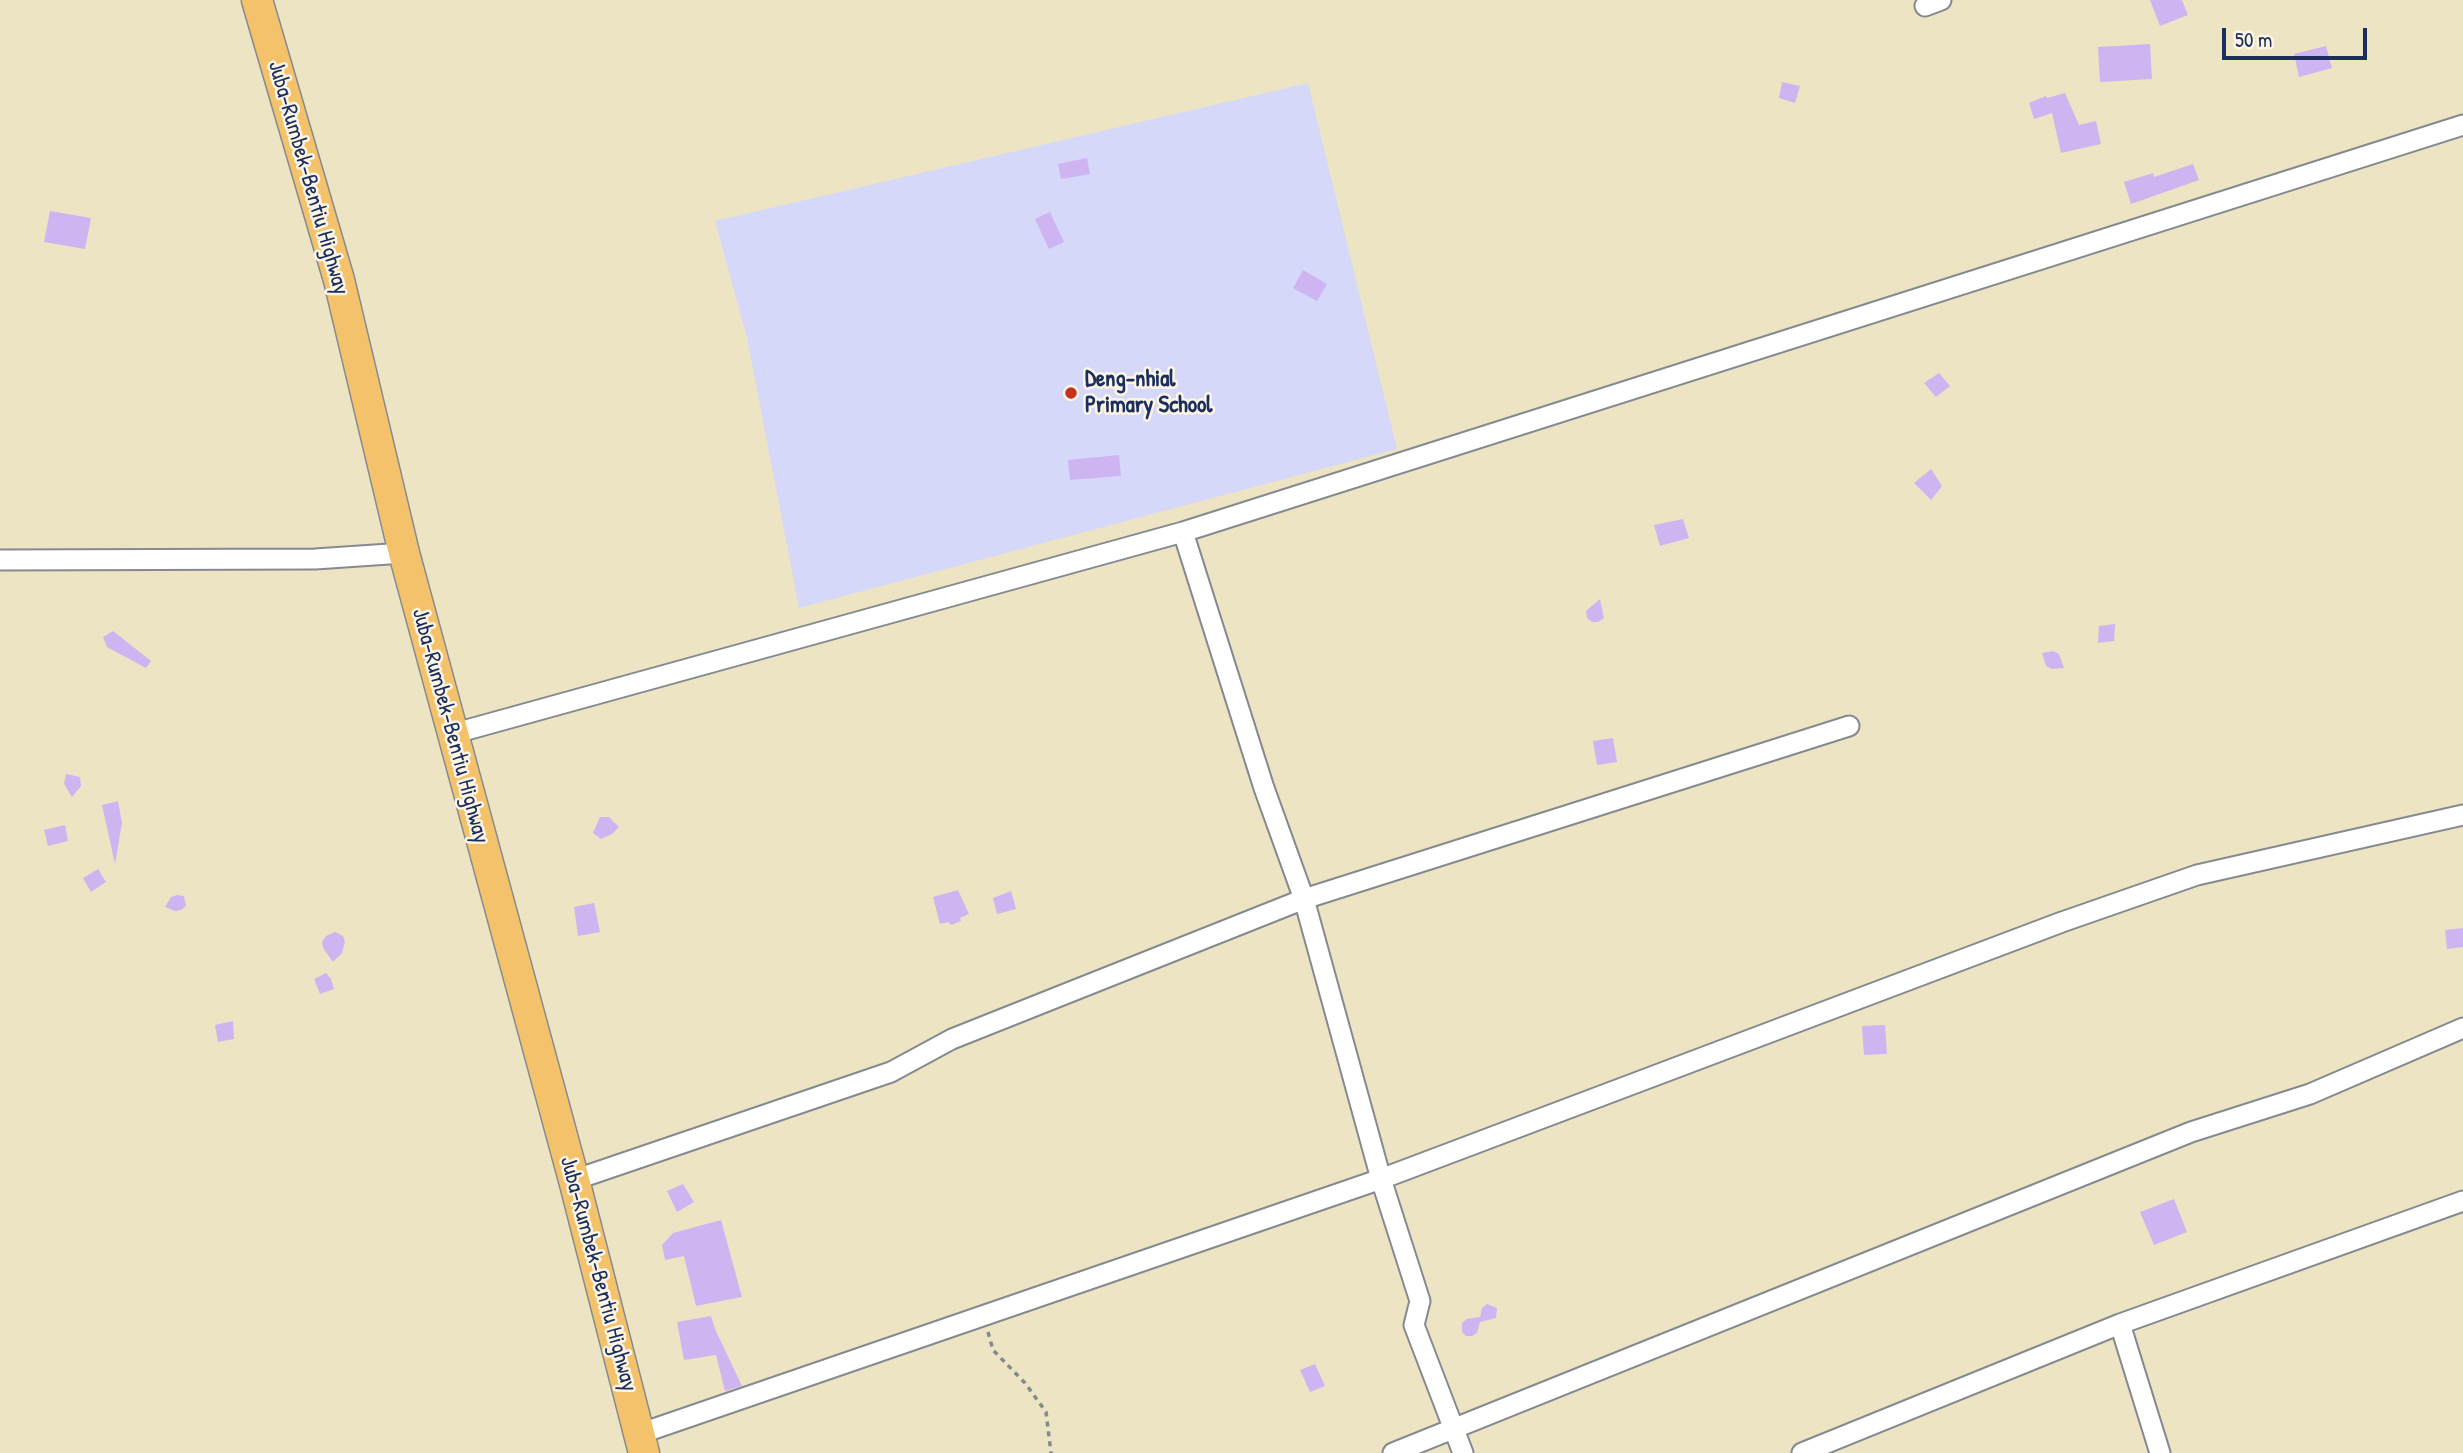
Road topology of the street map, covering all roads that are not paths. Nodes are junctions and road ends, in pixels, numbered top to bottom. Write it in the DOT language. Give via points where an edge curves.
graph roads {
  1 [pos="257,0"];
  2 [pos="2463,125"];
  3 [pos="1183,532"];
  4 [pos="404,553"];
  5 [pos="0,560"];
  6 [pos="1849,726"];
  7 [pos="452,733"];
  8 [pos="2463,816"];
  9 [pos="1304,899"];
  10 [pos="2463,1028"];
  11 [pos="1381,1179"];
  12 [pos="574,1180"];
  13 [pos="2463,1201"];
  14 [pos="2120,1324"];
  15 [pos="1453,1428"];
  16 [pos="642,1443"];
  17 [pos="1393,1453"];
  18 [pos="1463,1453"];
  19 [pos="1802,1453"];
  20 [pos="2160,1453"];
  1 -- 4 [label="main road, Juba-Rumbek-Bentiu Highway" via="339,281"];
  2 -- 3 [label="street"];
  3 -- 7 [label="street"];
  3 -- 9 [label="street"];
  4 -- 5 [label="street" via="315,559"];
  4 -- 7 [label="main road, Juba-Rumbek-Bentiu Highway"];
  6 -- 9 [label="street"];
  7 -- 12 [label="main road, Juba-Rumbek-Bentiu Highway"];
  8 -- 11 [label="street" via="2197,875"];
  9 -- 11 [label="street"];
  9 -- 12 [label="street" via="952,1039 891,1072"];
  10 -- 15 [label="street" via="2311,1094 2191,1132"];
  11 -- 15 [label="street" via="1420,1301 1414,1325"];
  11 -- 16 [label="street" via="984,1317"];
  12 -- 16 [label="main road, Juba-Rumbek-Bentiu Highway"];
  13 -- 14 [label="street"];
  14 -- 19 [label="street"];
  14 -- 20 [label="street"];
  15 -- 17 [label="street"];
  15 -- 18 [label="street"];
}
